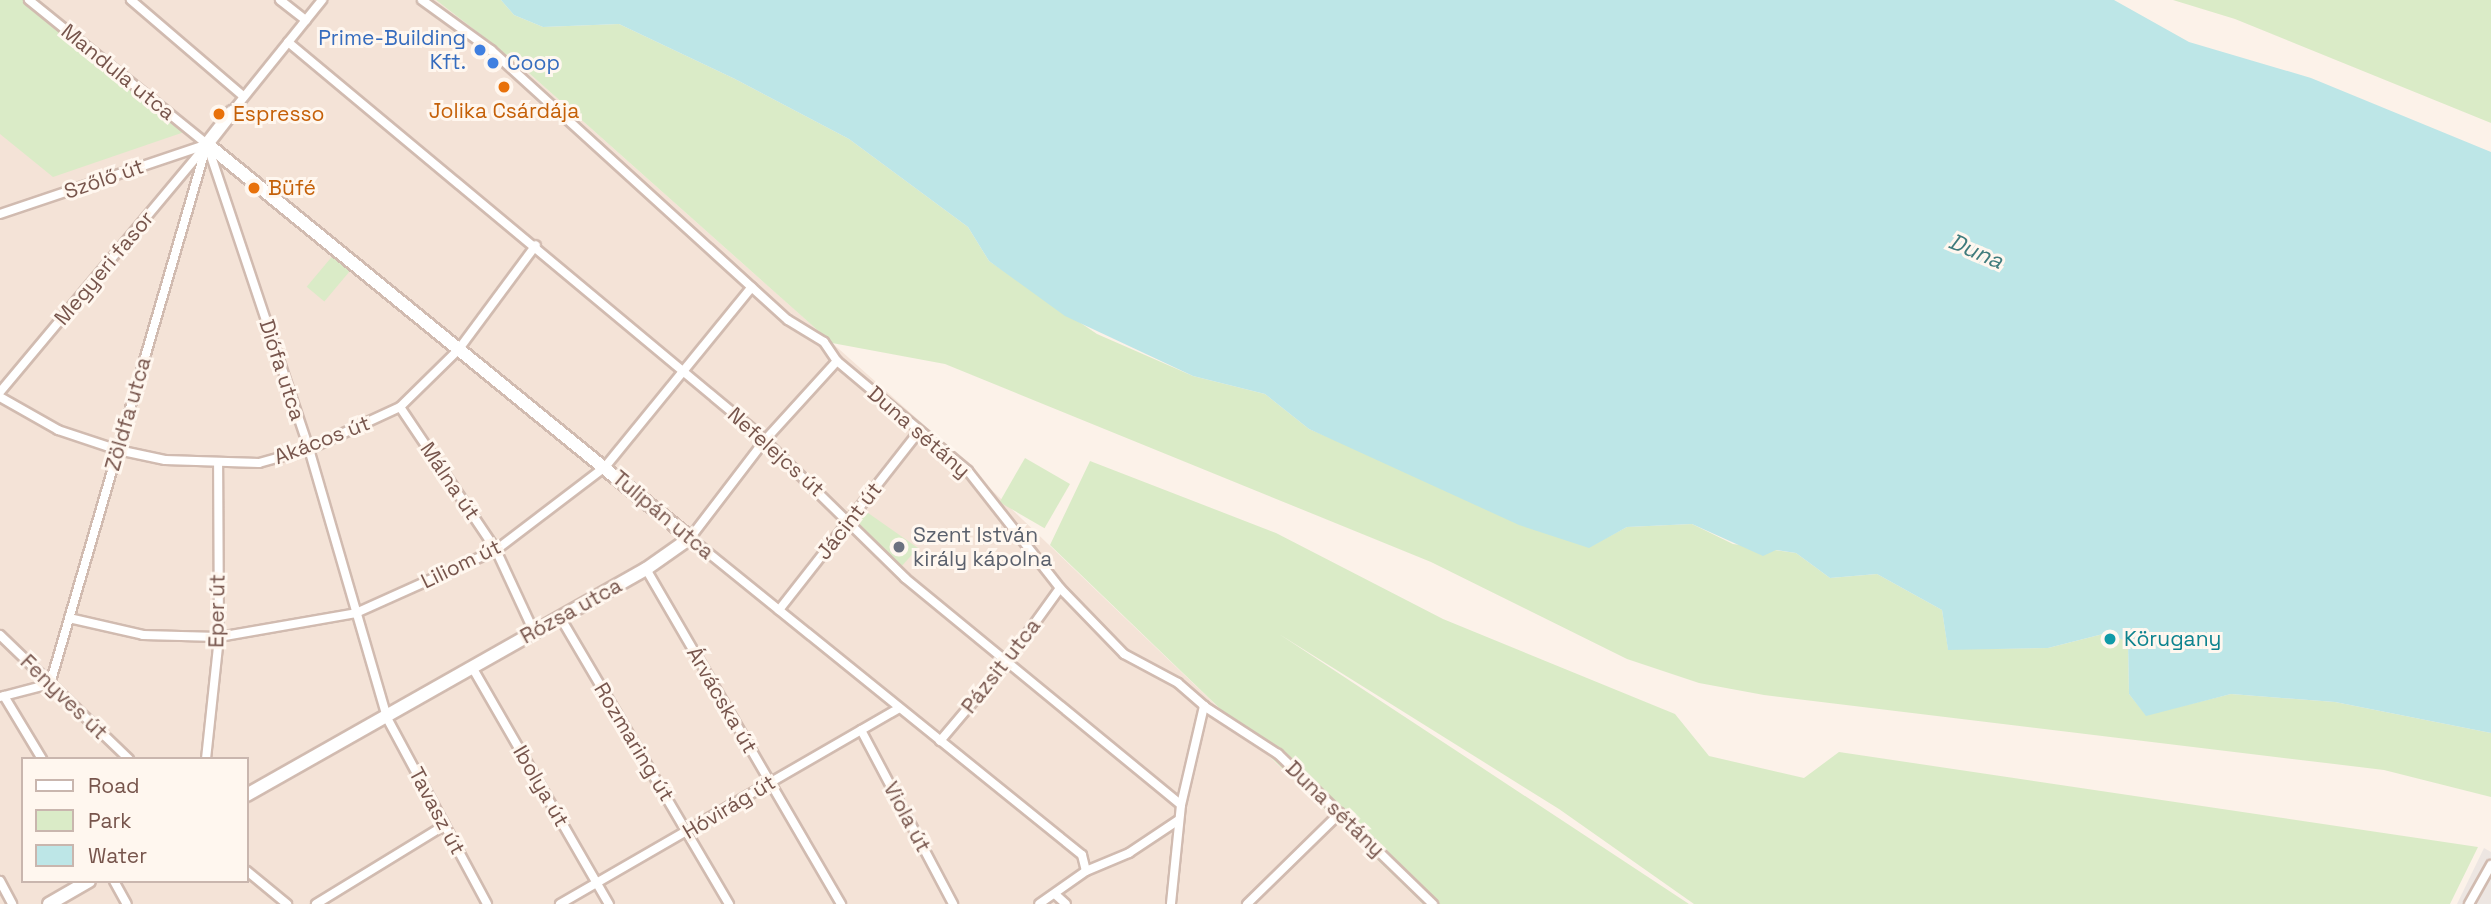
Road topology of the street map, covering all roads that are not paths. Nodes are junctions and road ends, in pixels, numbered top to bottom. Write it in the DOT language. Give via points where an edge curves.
graph roads {
  1 [pos="29,0"];
  2 [pos="131,0"];
  3 [pos="280,0"];
  4 [pos="322,0"];
  5 [pos="422,0"];
  6 [pos="306,20"];
  7 [pos="288,43"];
  8 [pos="243,96"];
  9 [pos="232,111"];
  10 [pos="207,144"];
  11 [pos="0,214"];
  12 [pos="536,245"];
  13 [pos="752,287"];
  14 [pos="459,349"];
  15 [pos="837,361"];
  16 [pos="681,371"];
  17 [pos="0,394"];
  18 [pos="400,407"];
  19 [pos="918,433"];
  20 [pos="765,440"];
  21 [pos="309,449"];
  22 [pos="118,450"];
  23 [pos="218,463"];
  24 [pos="605,467"];
  25 [pos="850,519"];
  26 [pos="690,538"];
  27 [pos="496,550"];
  28 [pos="646,569"];
  29 [pos="1060,588"];
  30 [pos="779,610"];
  31 [pos="356,612"];
  32 [pos="560,617"];
  33 [pos="69,618"];
  34 [pos="534,632"];
  35 [pos="0,635"];
  36 [pos="219,637"];
  37 [pos="1006,663"];
  38 [pos="472,667"];
  39 [pos="50,684"];
  40 [pos="2,697"];
  41 [pos="1204,706"];
  42 [pos="898,709"];
  43 [pos="387,718"];
  44 [pos="861,730"];
  45 [pos="940,741"];
  46 [pos="41,757"];
  47 [pos="127,757"];
  48 [pos="206,757"];
  49 [pos="770,782"];
  50 [pos="248,795"];
  51 [pos="1181,805"];
  52 [pos="1340,813"];
  53 [pos="1177,821"];
  54 [pos="445,824"];
  55 [pos="688,833"];
  56 [pos="2491,865"];
  57 [pos="1086,871"];
  58 [pos="248,872"];
  59 [pos="0,881"];
  60 [pos="86,883"];
  61 [pos="115,883"];
  62 [pos="597,883"];
  63 [pos="1056,895"];
  64 [pos="12,904"];
  65 [pos="49,904"];
  66 [pos="127,904"];
  67 [pos="287,904"];
  68 [pos="316,904"];
  69 [pos="487,904"];
  70 [pos="560,904"];
  71 [pos="609,904"];
  72 [pos="729,904"];
  73 [pos="841,904"];
  74 [pos="953,904"];
  75 [pos="1039,904"];
  76 [pos="1066,904"];
  77 [pos="1171,904"];
  78 [pos="1247,904"];
  79 [pos="1433,904"];
  80 [pos="2469,904"];
  1 -- 10 [label="street, Mandula utca"];
  2 -- 8 [label="street"];
  3 -- 6 [label="street"];
  4 -- 6 [label="street"];
  5 -- 13 [label="street, Duna sétány" via="509,66"];
  6 -- 7 [label="street"];
  7 -- 8 [label="street"];
  7 -- 12 [label="street, Nefelejcs út"];
  8 -- 9 [label="street"];
  9 -- 10 [label="street"];
  10 -- 11 [label="street, Szőlő út"];
  10 -- 14 [label="street, Tulipán utca"];
  10 -- 17 [label="street, Megyeri fasor"];
  10 -- 21 [label="street, Diófa utca"];
  10 -- 22 [label="street, Zöldfa utca"];
  12 -- 14 [label="street, Akácos út"];
  12 -- 16 [label="street, Nefelejcs út"];
  13 -- 15 [label="street, Duna sétány" via="788,320 824,342"];
  13 -- 16 [label="street, Liliom út"];
  14 -- 18 [label="street, Akácos út"];
  14 -- 24 [label="street, Tulipán utca"];
  15 -- 19 [label="street, Duna sétány"];
  15 -- 20 [label="street, Rózsa utca"];
  16 -- 20 [label="street, Nefelejcs út"];
  16 -- 24 [label="street, Liliom út"];
  17 -- 22 [label="street, Akácos út" via="58,430"];
  18 -- 21 [label="street, Akácos út"];
  18 -- 27 [label="street, Málna út"];
  19 -- 25 [label="street, Jácint út"];
  19 -- 29 [label="street, Duna sétány" via="968,471"];
  20 -- 25 [label="street, Nefelejcs út"];
  20 -- 26 [label="street, Rózsa utca"];
  21 -- 23 [label="street, Akácos út" via="259,463"];
  21 -- 31 [label="street, Diófa utca"];
  22 -- 23 [label="street, Akácos út" via="165,460"];
  22 -- 33 [label="street, Zöldfa utca"];
  23 -- 36 [label="street, Eper út"];
  24 -- 26 [label="street, Tulipán utca"];
  24 -- 27 [label="street, Liliom út"];
  25 -- 30 [label="street, Jácint út"];
  25 -- 37 [label="street, Nefelejcs út" via="905,578"];
  26 -- 28 [label="street, Rózsa utca"];
  26 -- 30 [label="street, Tulipán utca"];
  27 -- 31 [label="street, Liliom út"];
  27 -- 34 [label="street, Málna út"];
  28 -- 32 [label="street, Rózsa utca"];
  28 -- 49 [label="street, Árvácska út"];
  29 -- 37 [label="street, Pázsit utca"];
  29 -- 41 [label="street, Duna sétány" via="1124,654 1178,683"];
  30 -- 42 [label="street, Tulipán utca"];
  31 -- 36 [label="street, Liliom út"];
  31 -- 43 [label="street, Diófa utca"];
  32 -- 34 [label="street, Rózsa utca"];
  32 -- 55 [label="street, Rozmaring út"];
  33 -- 36 [label="street, Liliom út" via="143,635"];
  33 -- 39 [label="street, Zöldfa utca"];
  34 -- 38 [label="street, Rózsa utca"];
  35 -- 39 [label="street, Fenyves út"];
  36 -- 48 [label="street, Eper út"];
  37 -- 45 [label="street, Pázsit utca"];
  37 -- 51 [label="street, Nefelejcs út"];
  38 -- 43 [label="street, Rózsa utca"];
  38 -- 62 [label="street, Ibolya út"];
  39 -- 40 [label="street"];
  39 -- 47 [label="street, Fenyves út"];
  40 -- 46 [label="street"];
  41 -- 51 [label="street"];
  41 -- 52 [label="street, Duna sétány" via="1278,754"];
  42 -- 44 [label="street, Hóvirág út"];
  42 -- 45 [label="street, Tulipán utca"];
  43 -- 50 [label="street, Rózsa utca"];
  43 -- 54 [label="street, Tavasz út"];
  44 -- 49 [label="street, Hóvirág út"];
  44 -- 74 [label="street, Viola út"];
  45 -- 57 [label="street, Tulipán utca" via="1082,855"];
  49 -- 55 [label="street, Hóvirág út"];
  49 -- 73 [label="street, Árvácska út"];
  51 -- 53 [label="street"];
  52 -- 78 [label="street"];
  52 -- 79 [label="street, Duna sétány"];
  53 -- 57 [label="street" via="1129,853"];
  53 -- 77 [label="street"];
  54 -- 68 [label="street"];
  54 -- 69 [label="street, Tavasz út"];
  55 -- 62 [label="street, Hóvirág út"];
  55 -- 72 [label="street, Rozmaring út"];
  56 -- 80 [label="street"];
  57 -- 63 [label="street"];
  58 -- 67 [label="street"];
  59 -- 64 [label="street"];
  60 -- 65 [label="street"];
  61 -- 66 [label="street"];
  62 -- 70 [label="street, Hóvirág út"];
  62 -- 71 [label="street, Ibolya út"];
  63 -- 75 [label="street"];
  63 -- 76 [label="street"];
}
